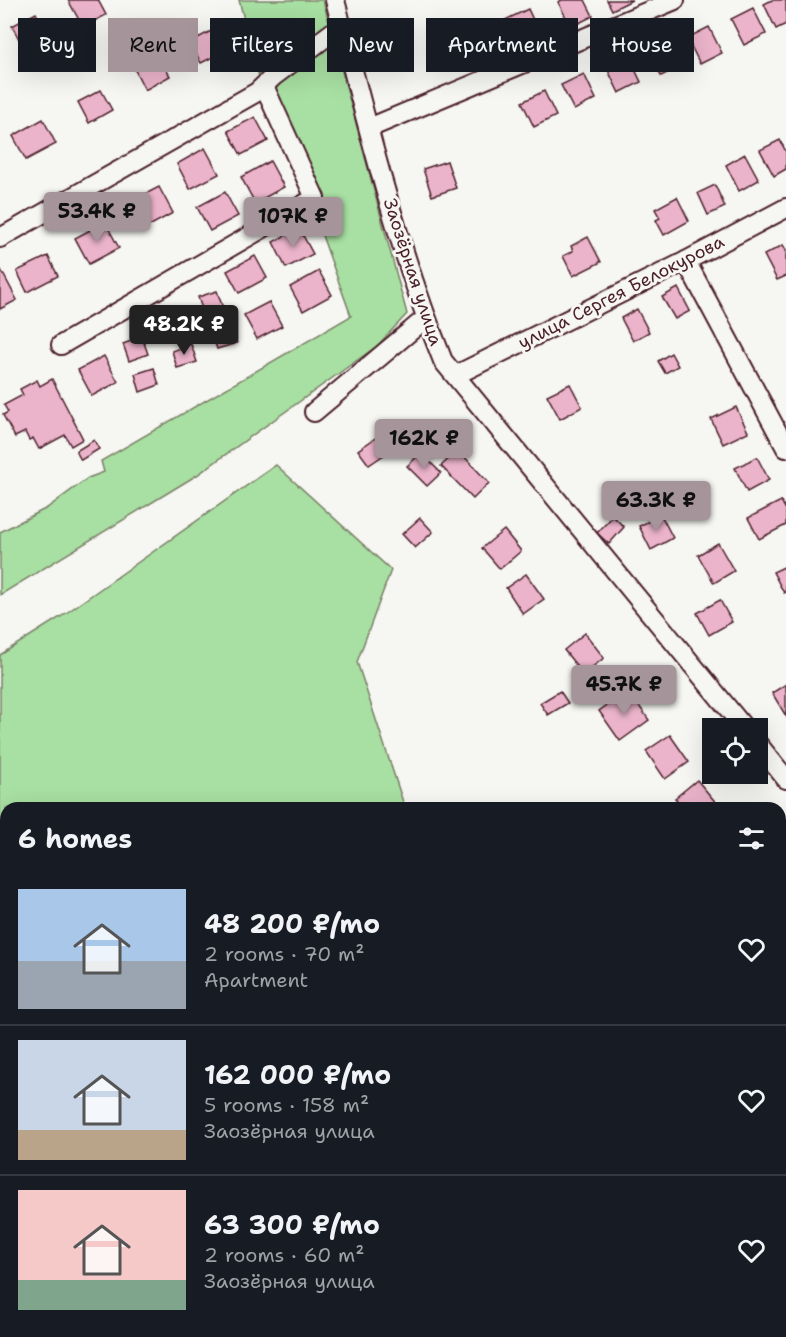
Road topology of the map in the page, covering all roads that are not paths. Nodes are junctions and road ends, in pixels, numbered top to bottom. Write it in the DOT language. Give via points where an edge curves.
graph roads {
  1 [pos="335,0"];
  2 [pos="675,0"];
  3 [pos="340,18"];
  4 [pos="327,37"];
  5 [pos="354,72"];
  6 [pos="264,86"];
  7 [pos="369,128"];
  8 [pos="786,208"];
  9 [pos="0,238"];
  10 [pos="686,261"];
  11 [pos="426,318"];
  12 [pos="61,345"];
  13 [pos="456,375"];
  14 [pos="314,412"];
  15 [pos="785,442"];
  16 [pos="736,718"];
  17 [pos="768,756"];
  18 [pos="786,779"];
  1 -- 3 [label="street, Заозёрная улица"];
  2 -- 7 [label="street"];
  4 -- 6 [label="street"];
  5 -- 7 [label="street, Заозёрная улица"];
  6 -- 9 [label="street"];
  6 -- 12 [label="street" via="315,198"];
  7 -- 11 [label="street, Заозёрная улица"];
  8 -- 10 [label="street, улица Сергея Белокурова"];
  10 -- 13 [label="street, улица Сергея Белокурова"];
  10 -- 15 [label="street"];
  11 -- 13 [label="street, Заозёрная улица" via="443,361"];
  11 -- 14 [label="street"];
  13 -- 16 [label="street, Заозёрная улица"];
  17 -- 18 [label="street"];
}
